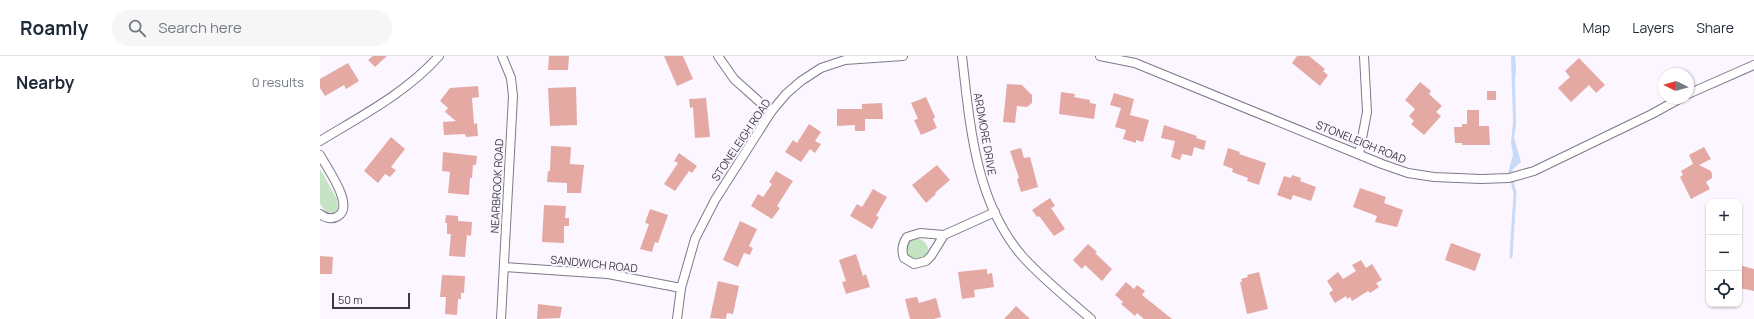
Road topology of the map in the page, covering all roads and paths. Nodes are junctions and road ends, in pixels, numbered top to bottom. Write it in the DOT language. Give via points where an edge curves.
graph roads {
  1 [pos="439,56"];
  2 [pos="502,56"];
  3 [pos="718,56"];
  4 [pos="903,56"];
  5 [pos="962,56"];
  6 [pos="1100,56"];
  7 [pos="1364,56"];
  8 [pos="1135,60"];
  9 [pos="1754,65"];
  10 [pos="1694,91"];
  11 [pos="1670,104"];
  12 [pos="771,112"];
  13 [pos="320,141"];
  14 [pos="1359,154"];
  15 [pos="320,155"];
  16 [pos="995,212"];
  17 [pos="320,214"];
  18 [pos="944,235"];
  19 [pos="504,267"];
  20 [pos="681,288"];
  21 [pos="501,319"];
  22 [pos="677,319"];
  23 [pos="1091,319"];
  1 -- 13 [label="street" via="384,103"];
  2 -- 19 [label="street, NEARBROOK ROAD" via="511,78 513,96"];
  3 -- 12 [label="street" via="734,79"];
  4 -- 12 [label="street, STONELEIGH ROAD" via="845,60 821,68 786,94"];
  5 -- 16 [label="street, ARDMORE DRIVE" via="975,152 984,186"];
  6 -- 8 [label="street, STONELEIGH ROAD"];
  7 -- 14 [label="street" via="1367,112"];
  8 -- 14 [label="street, STONELEIGH ROAD"];
  9 -- 10 [label="street"];
  11 -- 14 [label="street, STONELEIGH ROAD" via="1534,171 1509,178 1434,177 1408,173"];
  12 -- 20 [label="street, STONELEIGH ROAD" via="715,200 695,240"];
  15 -- 17 [label="street" via="342,195 344,207 337,217 324,217"];
  16 -- 18 [label="street"];
  16 -- 23 [label="street, ARDMORE DRIVE" via="1011,241 1046,282"];
  18 -- 18 [label="street" via="926,261 914,264 904,258 903,244 908,237 920,233"];
  19 -- 20 [label="street, SANDWICH ROAD" via="608,274"];
  19 -- 21 [label="street, NEARBROOK ROAD"];
  20 -- 22 [label="street, STONELEIGH ROAD"];
}
